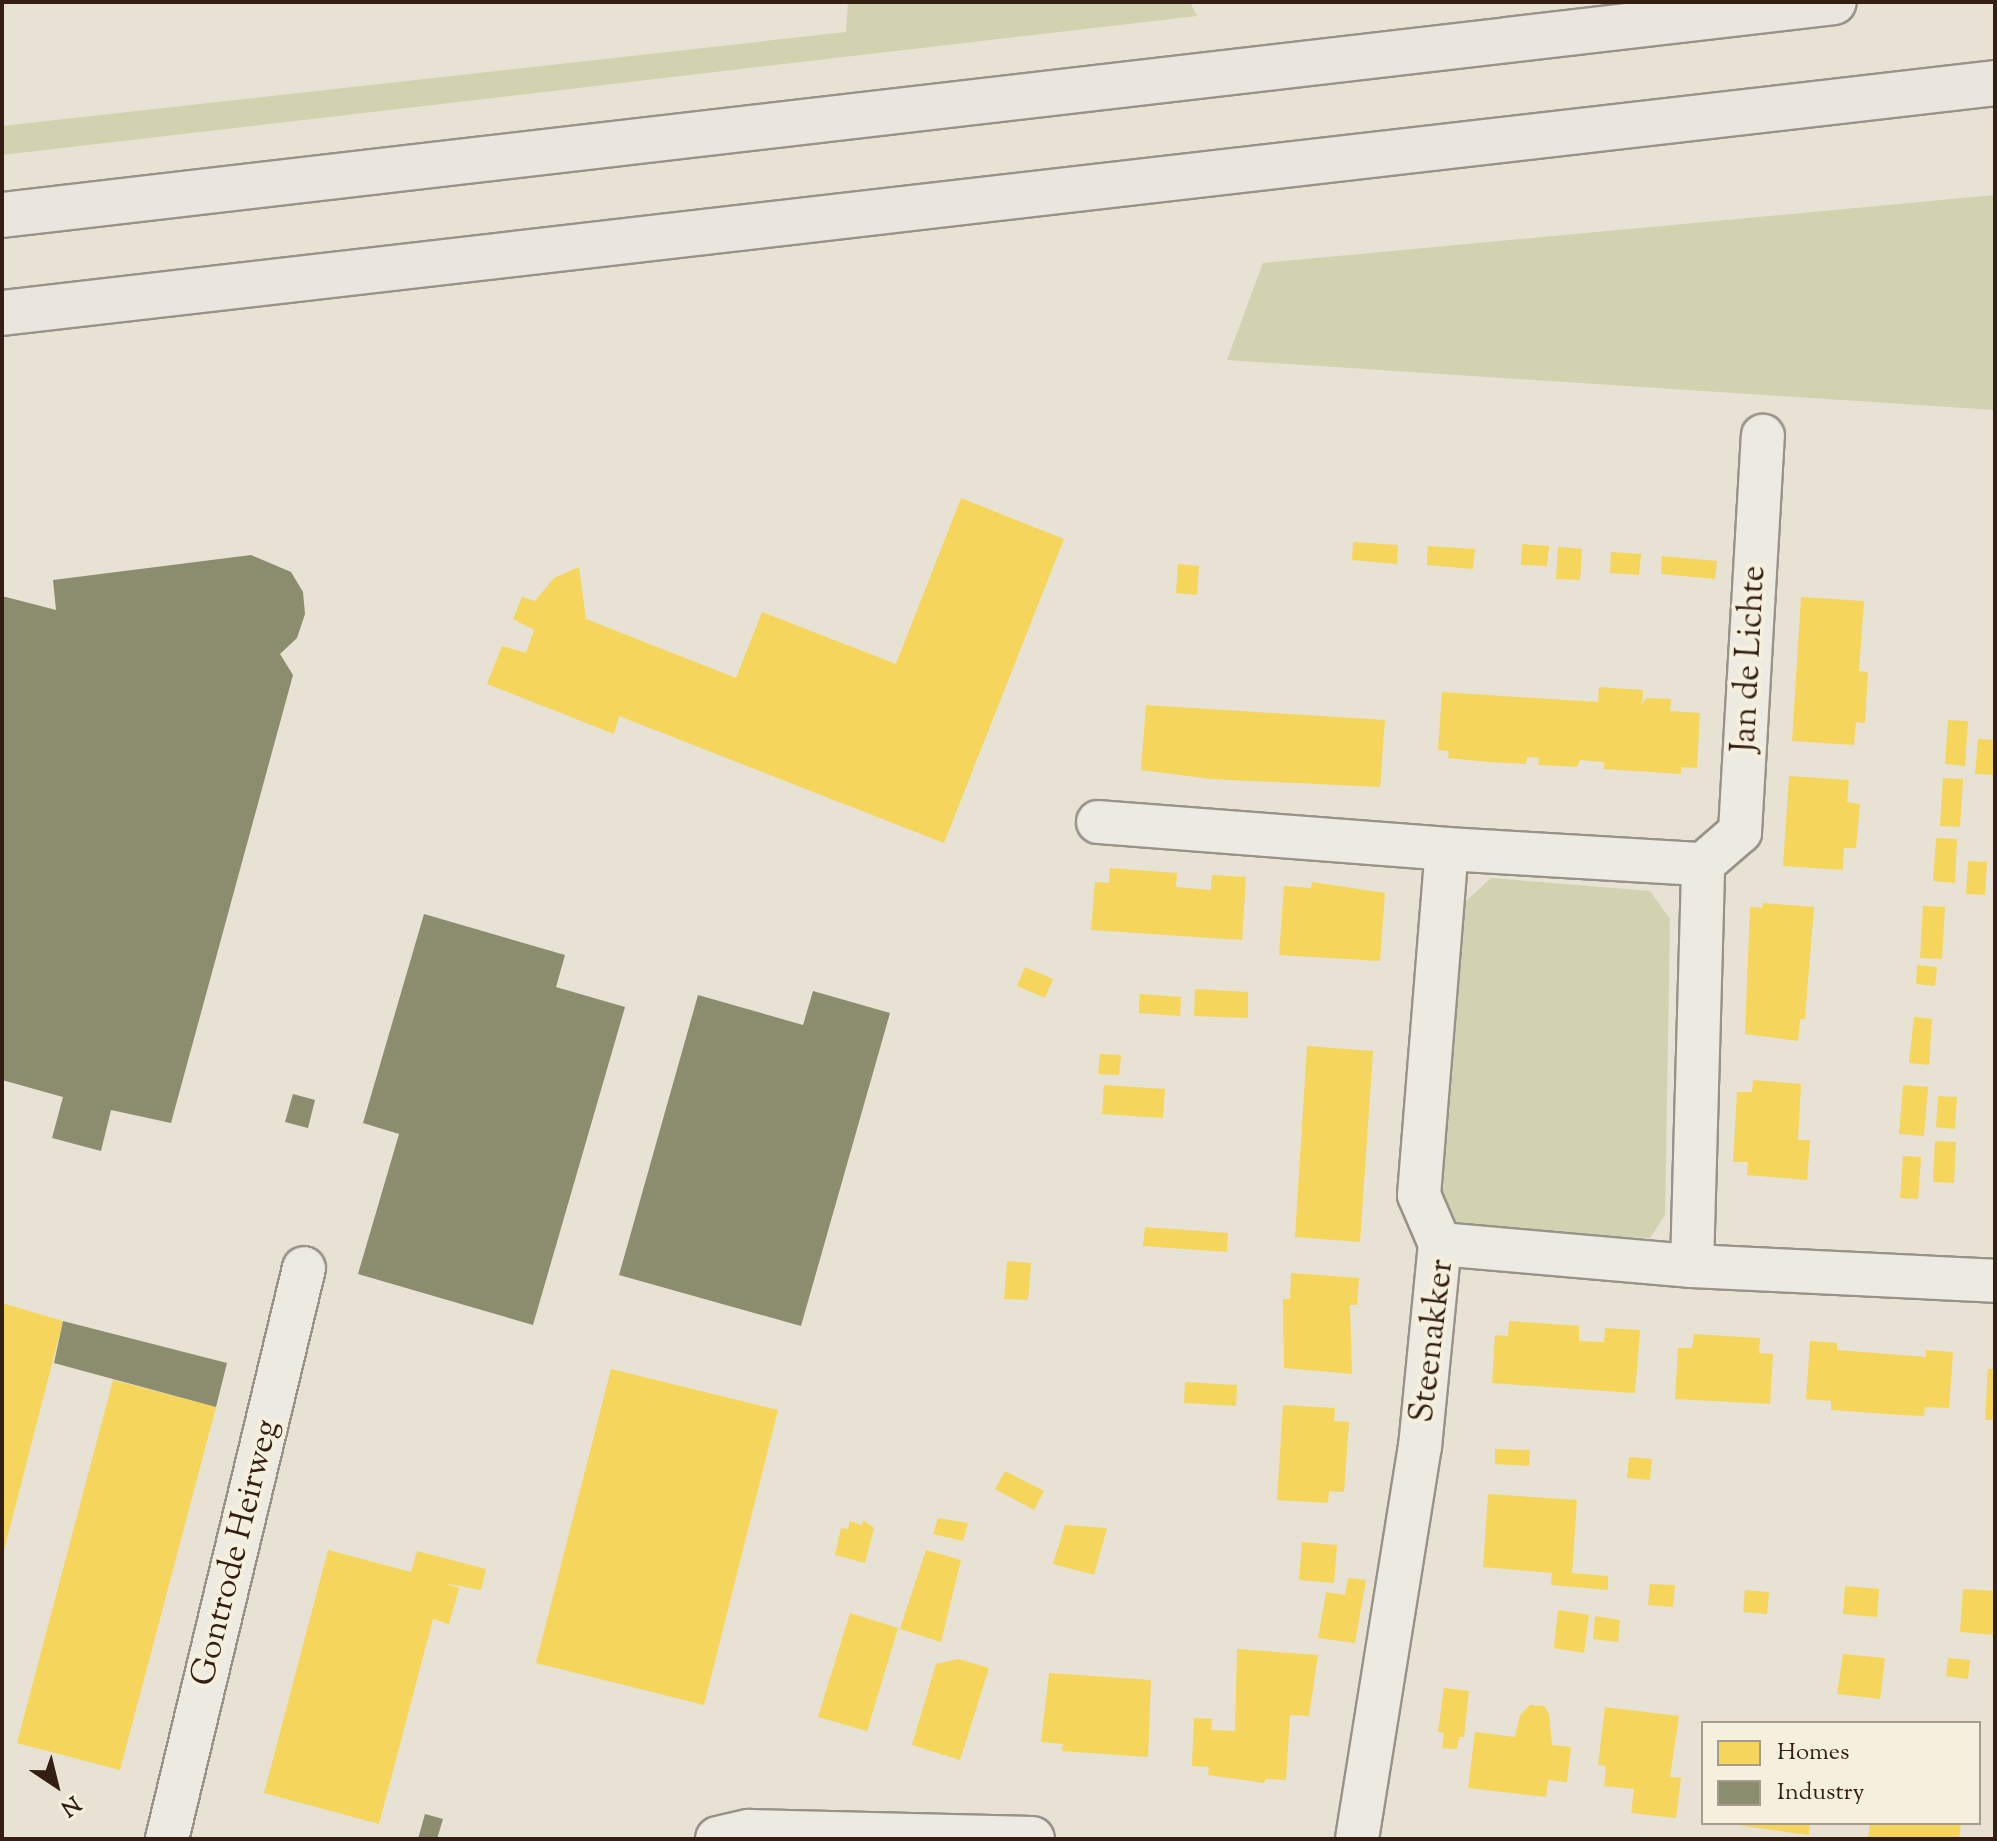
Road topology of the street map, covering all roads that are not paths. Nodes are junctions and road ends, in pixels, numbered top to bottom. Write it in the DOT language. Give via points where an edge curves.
graph roads {
  1 [pos="1834,2"];
  2 [pos="1995,83"];
  3 [pos="2,215"];
  4 [pos="2,313"];
  5 [pos="1763,436"];
  6 [pos="1098,822"];
  7 [pos="1447,849"];
  8 [pos="1703,864"];
  9 [pos="1440,1244"];
  10 [pos="1692,1266"];
  11 [pos="304,1268"];
  12 [pos="1995,1281"];
  13 [pos="167,1839"];
  14 [pos="718,1839"];
  15 [pos="1032,1839"];
  16 [pos="1357,1839"];
  1 -- 3 [label="highway"];
  2 -- 4 [label="highway"];
  5 -- 8 [label="street, Jan de Lichte" via="1740,832"];
  6 -- 7 [label="street"];
  7 -- 8 [label="street"];
  7 -- 9 [label="street" via="1419,1195"];
  8 -- 10 [label="street"];
  9 -- 10 [label="street, Steenakker"];
  9 -- 16 [label="street, Steenakker" via="1420,1447"];
  10 -- 12 [label="street, Steenakker"];
  11 -- 13 [label="street, Gontrode Heirweg"];
  14 -- 15 [label="street" via="749,1832"];
}
